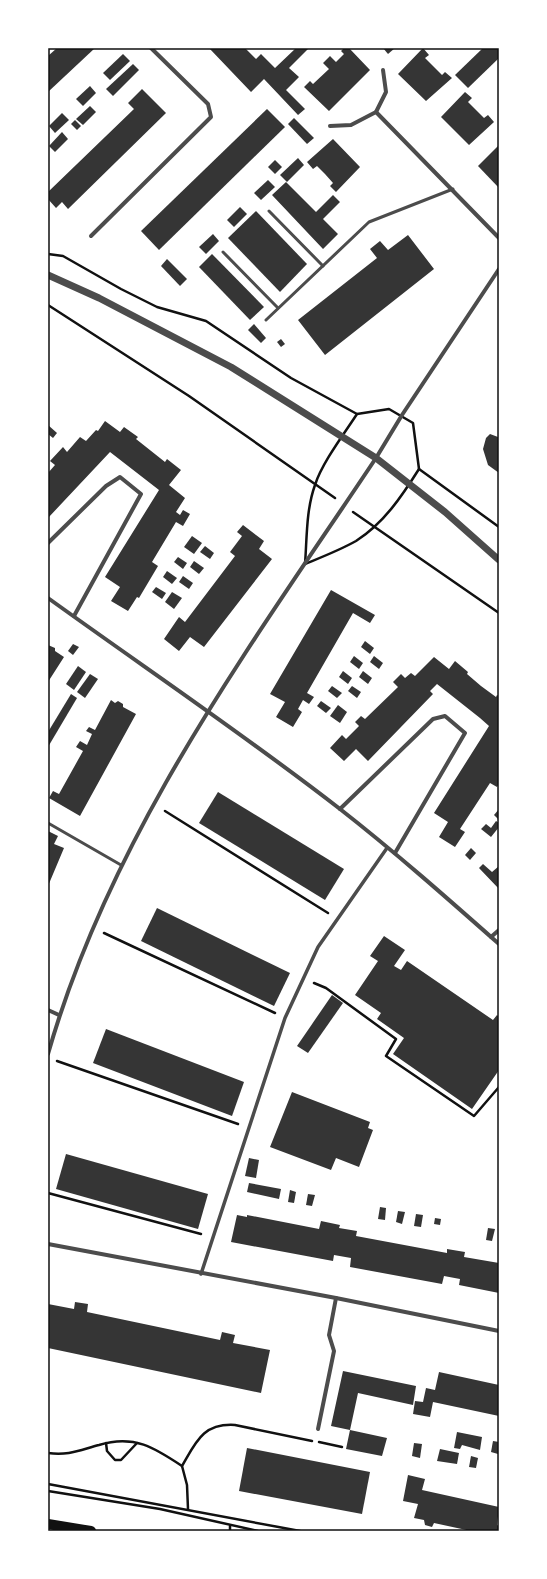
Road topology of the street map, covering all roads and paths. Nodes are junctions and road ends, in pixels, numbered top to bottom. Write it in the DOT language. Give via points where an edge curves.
graph roads {
  1 [pos="151,48"];
  2 [pos="383,70"];
  3 [pos="376,112"];
  4 [pos="330,126"];
  5 [pos="453,189"];
  6 [pos="269,211"];
  7 [pos="91,236"];
  8 [pos="499,238"];
  9 [pos="223,252"];
  10 [pos="48,254"];
  11 [pos="323,266"];
  12 [pos="499,269"];
  13 [pos="48,275"];
  14 [pos="48,305"];
  15 [pos="278,308"];
  16 [pos="266,320"];
  17 [pos="357,414"];
  18 [pos="402,416"];
  19 [pos="342,437"];
  20 [pos="376,458"];
  21 [pos="419,469"];
  22 [pos="315,484"];
  23 [pos="410,484"];
  24 [pos="345,505"];
  25 [pos="374,527"];
  26 [pos="499,527"];
  27 [pos="48,543"];
  28 [pos="499,560"];
  29 [pos="305,564"];
  30 [pos="48,598"];
  31 [pos="499,613"];
  32 [pos="74,616"];
  33 [pos="207,711"];
  34 [pos="154,804"];
  35 [pos="340,809"];
  36 [pos="48,823"];
  37 [pos="387,848"];
  38 [pos="395,853"];
  39 [pos="121,865"];
  40 [pos="337,919"];
  41 [pos="92,928"];
  42 [pos="499,930"];
  43 [pos="491,937"];
  44 [pos="499,944"];
  45 [pos="303,979"];
  46 [pos="48,1010"];
  47 [pos="59,1015"];
  48 [pos="284,1018"];
  49 [pos="48,1054"];
  50 [pos="55,1060"];
  51 [pos="499,1087"];
  52 [pos="248,1127"];
  53 [pos="48,1193"];
  54 [pos="214,1237"];
  55 [pos="48,1244"];
  56 [pos="201,1274"];
  57 [pos="336,1298"];
  58 [pos="499,1331"];
  59 [pos="318,1429"];
  60 [pos="106,1443"];
  61 [pos="138,1443"];
  62 [pos="342,1447"];
  63 [pos="48,1453"];
  64 [pos="182,1466"];
  65 [pos="48,1484"];
  66 [pos="48,1491"];
  67 [pos="188,1509"];
  68 [pos="48,1524"];
  69 [pos="230,1526"];
  70 [pos="91,1531"];
  71 [pos="230,1531"];
  72 [pos="258,1531"];
  73 [pos="300,1531"];
  1 -- 7 [label="street" via="208,104 211,117"];
  2 -- 3 [label="street" via="386,92"];
  3 -- 4 [label="street" via="352,125"];
  3 -- 5 [label="street"];
  5 -- 8 [label="street"];
  5 -- 11 [label="lane" via="369,222"];
  6 -- 11 [label="lane"];
  9 -- 15 [label="lane"];
  10 -- 17 [label="path" via="63,256 157,307 206,321 291,378"];
  11 -- 15 [label="lane"];
  12 -- 18 [label="street"];
  13 -- 19 [label="street" via="99,298 231,367"];
  14 -- 22 [label="path" via="188,396"];
  15 -- 16 [label="lane"];
  17 -- 18 [label="path" via="388,409"];
  17 -- 19 [label="path"];
  18 -- 20 [label="street"];
  18 -- 21 [label="path" via="413,423"];
  19 -- 20 [label="street"];
  19 -- 22 [label="path"];
  20 -- 23 [label="street"];
  20 -- 24 [label="street"];
  21 -- 23 [label="path"];
  21 -- 26 [label="path"];
  22 -- 24 [label="path"];
  22 -- 29 [label="path" via="308,517"];
  23 -- 25 [label="path" via="395,506"];
  23 -- 28 [label="street"];
  24 -- 25 [label="path"];
  24 -- 29 [label="street"];
  25 -- 29 [label="path" via="356,540"];
  25 -- 31 [label="path"];
  27 -- 32 [label="street" via="106,486 120,477 141,494"];
  29 -- 33 [label="street"];
  30 -- 32 [label="street"];
  32 -- 33 [label="street"];
  33 -- 34 [label="street"];
  33 -- 35 [label="street"];
  34 -- 39 [label="street"];
  34 -- 40 [label="path"];
  35 -- 37 [label="street"];
  35 -- 38 [label="street" via="433,719 445,716 465,733"];
  36 -- 39 [label="lane"];
  37 -- 38 [label="street"];
  37 -- 40 [label="street"];
  38 -- 43 [label="street"];
  39 -- 41 [label="street"];
  40 -- 45 [label="street" via="318,947"];
  41 -- 47 [label="street"];
  41 -- 48 [label="path"];
  42 -- 43 [label="street"];
  43 -- 44 [label="street"];
  45 -- 48 [label="street"];
  45 -- 51 [label="path" via="326,988 396,1039 386,1056 474,1116"];
  46 -- 47 [label="street"];
  47 -- 49 [label="street"];
  48 -- 52 [label="street"];
  50 -- 52 [label="path"];
  52 -- 54 [label="street"];
  53 -- 54 [label="path"];
  54 -- 56 [label="street"];
  55 -- 56 [label="street"];
  56 -- 57 [label="street"];
  57 -- 58 [label="street"];
  57 -- 59 [label="street" via="329,1335 334,1351"];
  60 -- 61 [label="path"];
  60 -- 61 [label="path" via="107,1451 115,1460 120,1460"];
  60 -- 63 [label="path" via="62,1455"];
  61 -- 64 [label="path" via="152,1446"];
  62 -- 64 [label="path" via="226,1424 206,1431"];
  64 -- 67 [label="path" via="187,1485"];
  65 -- 67 [label="path"];
  66 -- 69 [label="path" via="160,1509"];
  67 -- 73 [label="path"];
  68 -- 70 [label="main road"];
  69 -- 71 [label="path"];
  69 -- 72 [label="path"];
}
